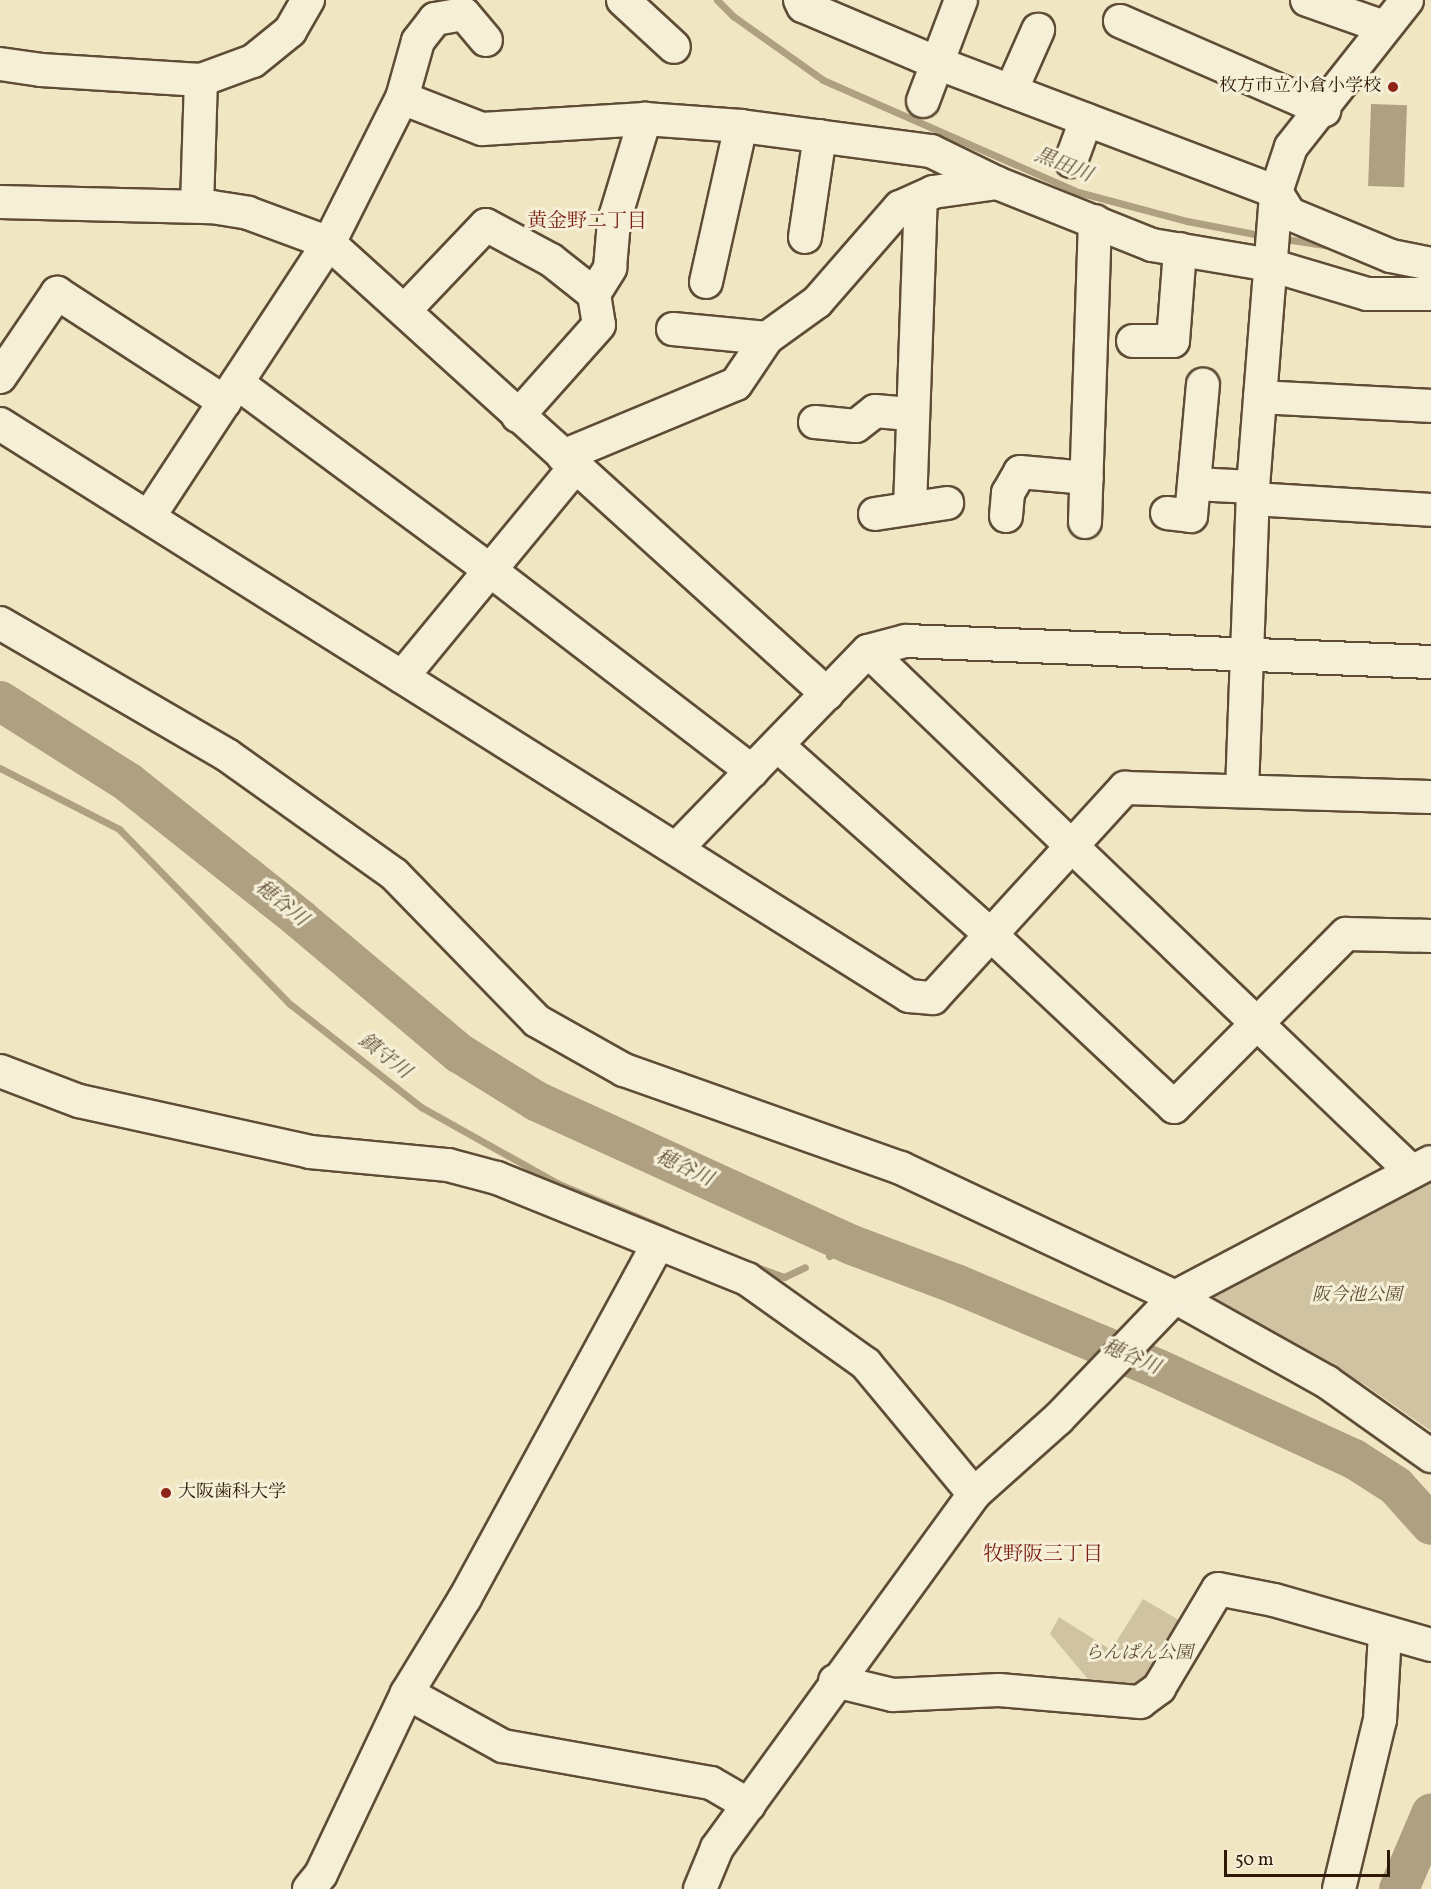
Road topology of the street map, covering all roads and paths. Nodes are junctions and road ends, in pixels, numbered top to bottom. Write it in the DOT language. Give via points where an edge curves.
graph roads {
  1 [pos="308,0"];
  2 [pos="623,0"];
  3 [pos="800,0"];
  4 [pos="961,0"];
  5 [pos="1306,0"];
  6 [pos="1407,0"];
  7 [pos="1120,21"];
  8 [pos="1384,27"];
  9 [pos="1038,30"];
  10 [pos="486,40"];
  11 [pos="674,47"];
  12 [pos="937,63"];
  13 [pos="0,64"];
  14 [pos="201,80"];
  15 [pos="1011,91"];
  16 [pos="402,98"];
  17 [pos="923,101"];
  18 [pos="1324,110"];
  19 [pos="645,119"];
  20 [pos="1086,120"];
  21 [pos="741,126"];
  22 [pos="820,136"];
  23 [pos="1071,162"];
  24 [pos="997,183"];
  25 [pos="1276,192"];
  26 [pos="921,198"];
  27 [pos="0,202"];
  28 [pos="197,206"];
  29 [pos="1095,221"];
  30 [pos="805,237"];
  31 [pos="329,243"];
  32 [pos="1272,248"];
  33 [pos="1180,249"];
  34 [pos="1431,264"];
  35 [pos="706,282"];
  36 [pos="594,294"];
  37 [pos="1431,294"];
  38 [pos="405,310"];
  39 [pos="673,329"];
  40 [pos="767,338"];
  41 [pos="1133,341"];
  42 [pos="0,377"];
  43 [pos="1203,386"];
  44 [pos="231,392"];
  45 [pos="1260,397"];
  46 [pos="1431,406"];
  47 [pos="914,414"];
  48 [pos="518,416"];
  49 [pos="815,422"];
  50 [pos="0,424"];
  51 [pos="569,462"];
  52 [pos="1087,478"];
  53 [pos="1194,484"];
  54 [pos="1253,493"];
  55 [pos="999,500"];
  56 [pos="947,503"];
  57 [pos="910,508"];
  58 [pos="1431,510"];
  59 [pos="1167,513"];
  60 [pos="875,514"];
  61 [pos="150,515"];
  62 [pos="1085,522"];
  63 [pos="491,571"];
  64 [pos="0,623"];
  65 [pos="868,651"];
  66 [pos="1250,652"];
  67 [pos="1431,662"];
  68 [pos="402,677"];
  69 [pos="827,694"];
  70 [pos="777,745"];
  71 [pos="752,771"];
  72 [pos="1242,791"];
  73 [pos="1431,797"];
  74 [pos="1070,844"];
  75 [pos="677,848"];
  76 [pos="989,933"];
  77 [pos="1425,942"];
  78 [pos="1257,1023"];
  79 [pos="0,1071"];
  80 [pos="1421,1167"];
  81 [pos="658,1244"];
  82 [pos="1175,1297"];
  83 [pos="1431,1456"];
  84 [pos="974,1494"];
  85 [pos="1392,1636"];
  86 [pos="1431,1645"];
  87 [pos="836,1681"];
  88 [pos="407,1694"];
  89 [pos="749,1805"];
  90 [pos="309,1889"];
  91 [pos="700,1889"];
  92 [pos="1339,1889"];
  1 -- 14 [label="street" via="290,31 253,61"];
  2 -- 11 [label="street"];
  3 -- 12 [label="street" via="803,6"];
  4 -- 12 [label="street"];
  5 -- 8 [label="street"];
  6 -- 8 [label="street"];
  7 -- 18 [label="street"];
  8 -- 18 [label="street"];
  9 -- 15 [label="street"];
  10 -- 16 [label="street" via="464,14 435,19 418,41"];
  12 -- 15 [label="street"];
  12 -- 17 [label="street"];
  13 -- 14 [label="street"];
  14 -- 28 [label="street"];
  15 -- 20 [label="street"];
  16 -- 19 [label="street" via="482,129"];
  16 -- 31 [label="street"];
  18 -- 25 [label="street" via="1291,147"];
  19 -- 21 [label="street"];
  19 -- 36 [label="street" via="614,221 610,268"];
  20 -- 23 [label="street"];
  20 -- 25 [label="street"];
  21 -- 22 [label="street"];
  21 -- 35 [label="street"];
  22 -- 24 [label="street" via="931,151"];
  22 -- 30 [label="street"];
  24 -- 26 [label="street" via="933,192"];
  24 -- 29 [label="street"];
  25 -- 32 [label="street"];
  25 -- 34 [label="street" via="1290,214 1391,256"];
  26 -- 40 [label="street" via="900,207 817,302"];
  26 -- 47 [label="street"];
  27 -- 28 [label="street"];
  28 -- 31 [label="street" via="248,213"];
  29 -- 33 [label="street" via="1152,245"];
  29 -- 52 [label="street"];
  31 -- 38 [label="street"];
  31 -- 44 [label="street"];
  32 -- 33 [label="street"];
  32 -- 37 [label="street" via="1367,294"];
  32 -- 45 [label="street"];
  33 -- 41 [label="street" via="1173,341"];
  36 -- 38 [label="street" via="551,260 486,225"];
  36 -- 48 [label="street" via="599,325"];
  38 -- 48 [label="street"];
  39 -- 40 [label="street"];
  40 -- 51 [label="street" via="736,384"];
  42 -- 44 [label="street" via="57,293"];
  43 -- 53 [label="street"];
  44 -- 61 [label="street"];
  44 -- 63 [label="street"];
  45 -- 46 [label="street"];
  45 -- 54 [label="street"];
  47 -- 49 [label="street" via="875,411 856,426"];
  47 -- 57 [label="street"];
  48 -- 51 [label="street"];
  50 -- 61 [label="street"];
  51 -- 63 [label="street"];
  51 -- 69 [label="street"];
  52 -- 55 [label="street" via="1020,472"];
  52 -- 62 [label="street"];
  53 -- 54 [label="street"];
  53 -- 59 [label="street" via="1191,516"];
  54 -- 58 [label="street"];
  54 -- 66 [label="street"];
  56 -- 57 [label="street"];
  57 -- 60 [label="street"];
  61 -- 68 [label="street"];
  63 -- 68 [label="street"];
  63 -- 71 [label="street"];
  64 -- 82 [label="street" via="227,755 394,874 537,1021 624,1070 902,1168"];
  65 -- 66 [label="street" via="906,641"];
  65 -- 69 [label="street"];
  65 -- 74 [label="street"];
  66 -- 67 [label="street"];
  66 -- 72 [label="street"];
  68 -- 75 [label="street"];
  69 -- 70 [label="street"];
  70 -- 71 [label="street"];
  70 -- 76 [label="street"];
  71 -- 75 [label="street"];
  72 -- 73 [label="street"];
  72 -- 74 [label="street" via="1125,788"];
  74 -- 76 [label="street"];
  74 -- 78 [label="street"];
  75 -- 76 [label="street" via="909,996 933,998"];
  76 -- 78 [label="street" via="1174,1107"];
  77 -- 78 [label="street" via="1346,934"];
  78 -- 80 [label="street"];
  79 -- 81 [label="street" via="79,1101 310,1152 448,1164 497,1178"];
  80 -- 82 [label="street"];
  81 -- 84 [label="street" via="747,1279 866,1364"];
  81 -- 88 [label="street" via="465,1598"];
  82 -- 83 [label="street" via="1327,1382"];
  82 -- 84 [label="street" via="1058,1419"];
  84 -- 87 [label="street"];
  85 -- 86 [label="street"];
  85 -- 87 [label="street" via="1274,1600 1218,1589 1159,1688 1140,1702 999,1690 893,1695"];
  85 -- 92 [label="street" via="1380,1720"];
  87 -- 89 [label="street"];
  88 -- 89 [label="street" via="503,1746 711,1783"];
  88 -- 90 [label="street" via="321,1874"];
  89 -- 91 [label="street" via="717,1848"];
}
